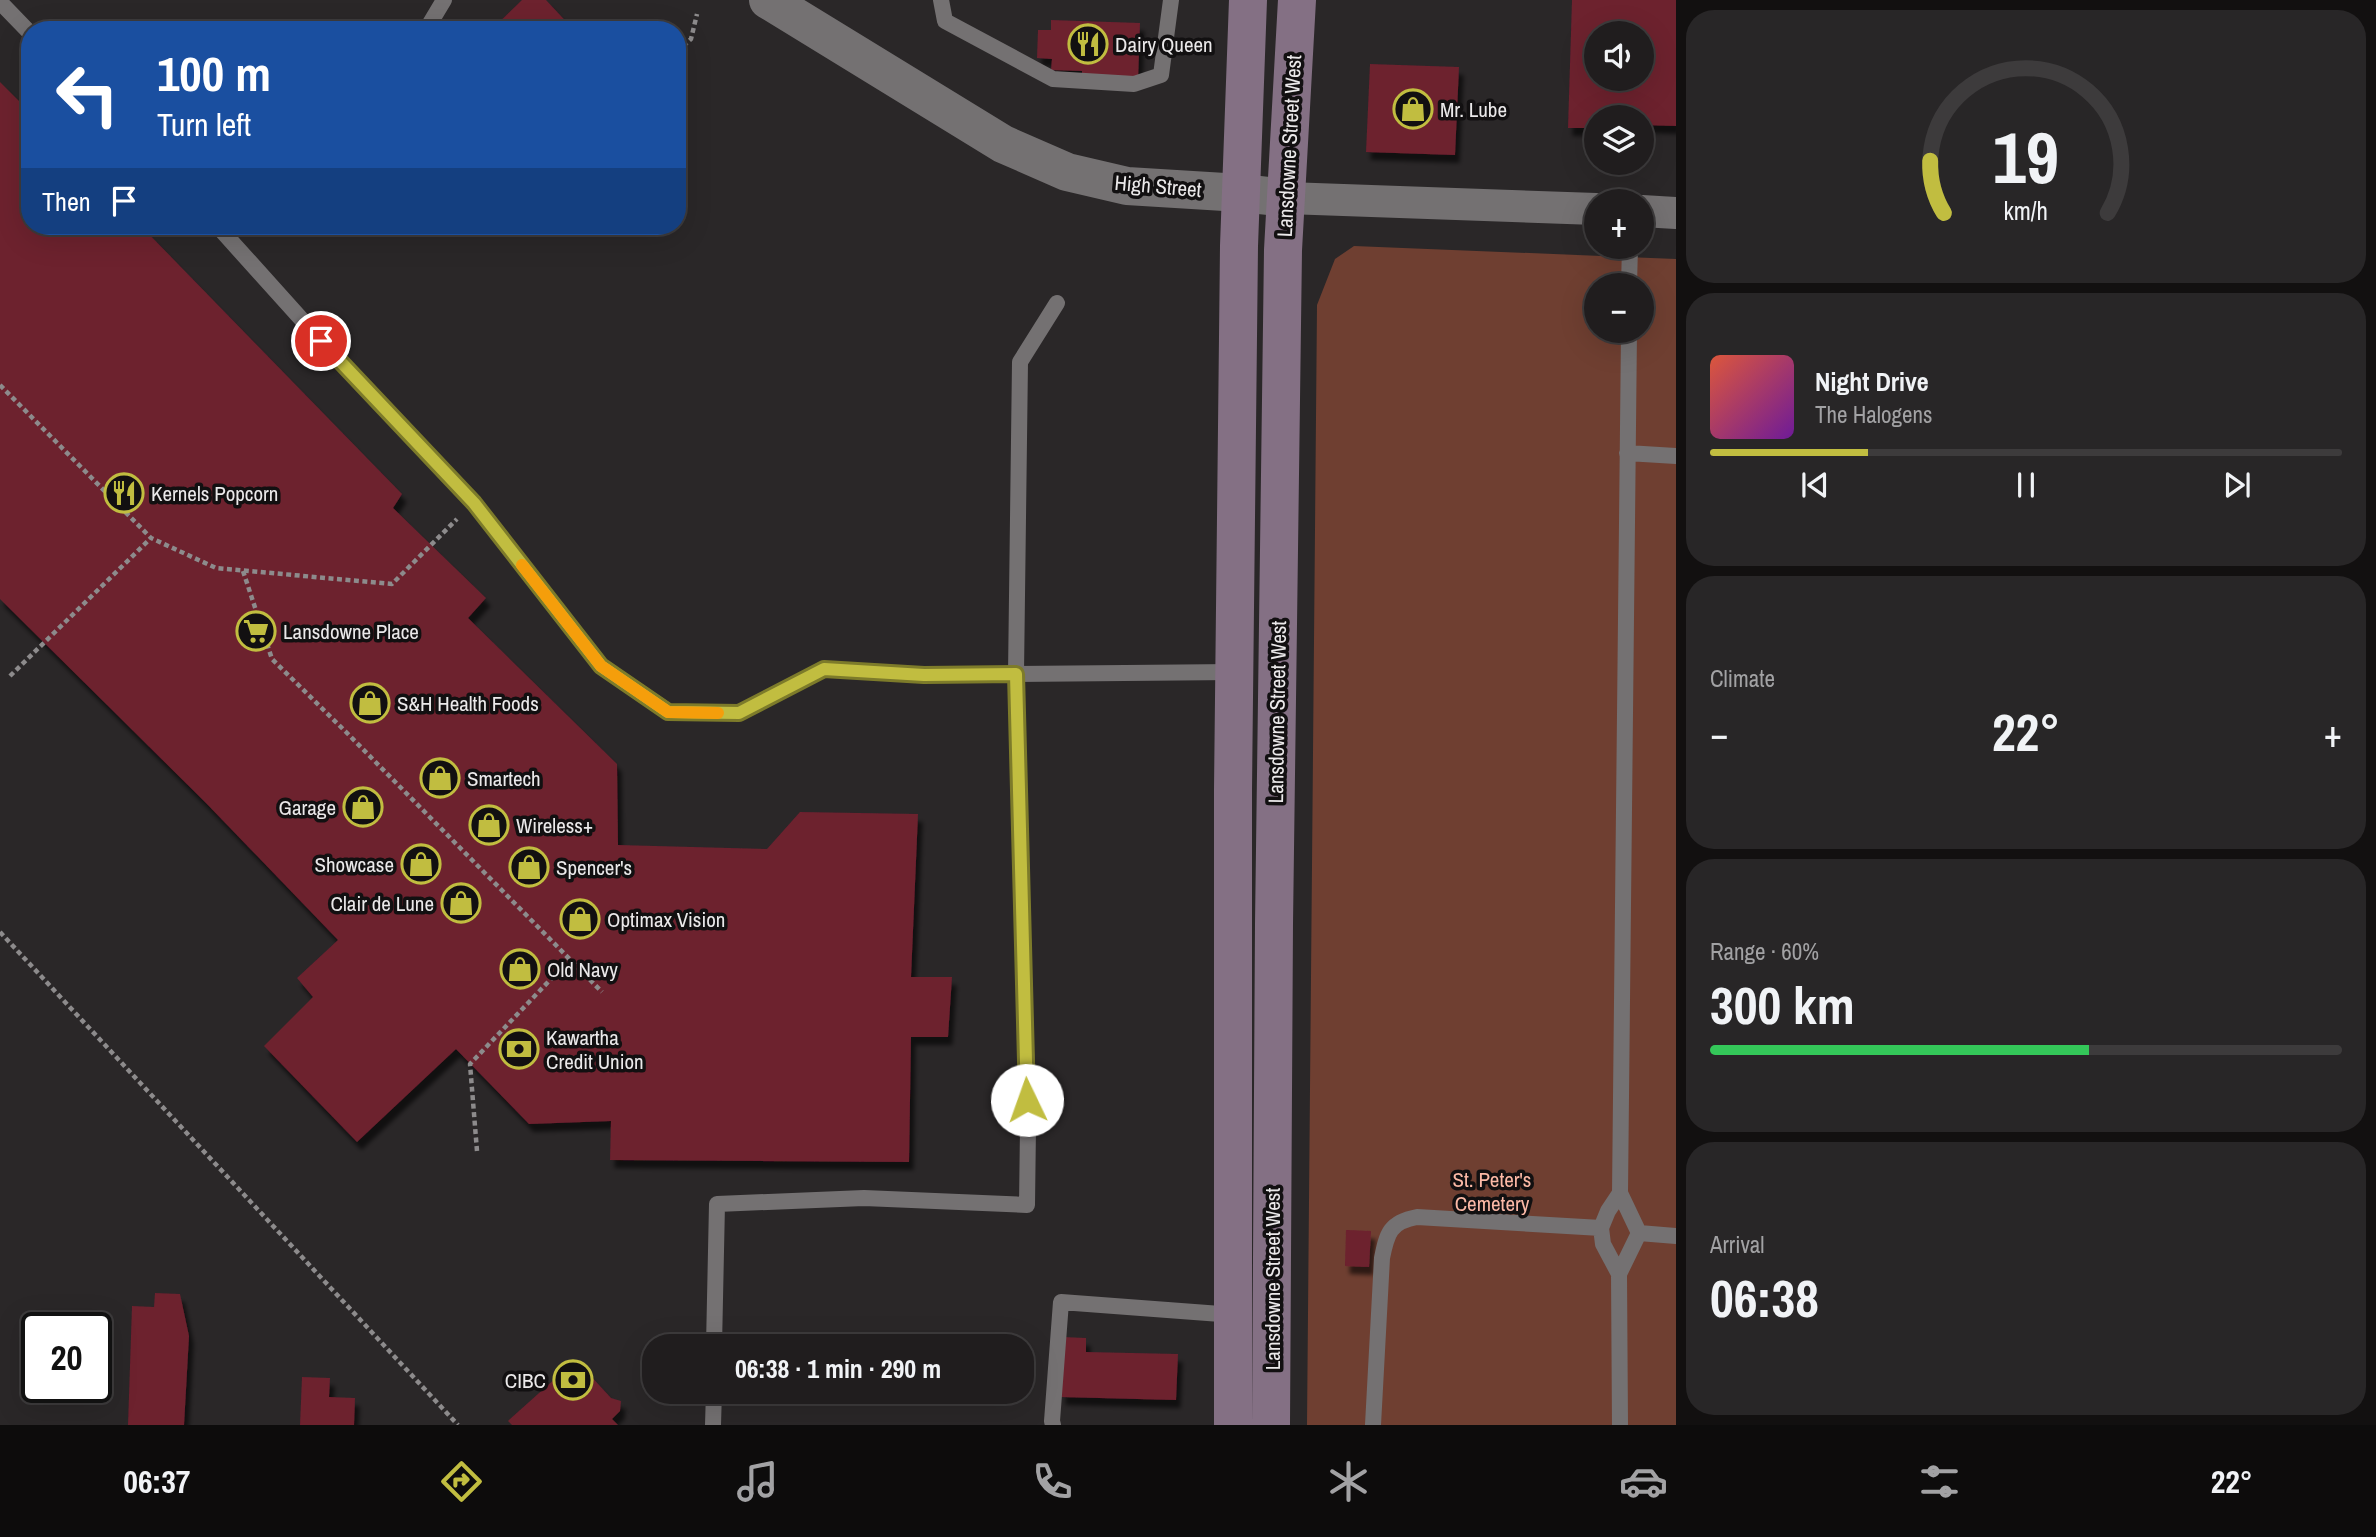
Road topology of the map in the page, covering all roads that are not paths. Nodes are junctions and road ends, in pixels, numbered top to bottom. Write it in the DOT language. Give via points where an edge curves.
graph roads {
  1 [pos="444,0"];
  2 [pos="768,0"];
  3 [pos="941,0"];
  4 [pos="1171,0"];
  5 [pos="1248,0"];
  6 [pos="1297,0"];
  7 [pos="0,2"];
  8 [pos="431,21"];
  9 [pos="21,24"];
  10 [pos="1241,193"];
  11 [pos="1287,198"];
  12 [pos="1584,209"];
  13 [pos="1654,212"];
  14 [pos="1676,213"];
  15 [pos="228,235"];
  16 [pos="1057,303"];
  17 [pos="1629,343"];
  18 [pos="1628,453"];
  19 [pos="1676,456"];
  20 [pos="1234,672"];
  21 [pos="1016,674"];
  22 [pos="1620,1193"];
  23 [pos="1601,1228"];
  24 [pos="1639,1233"];
  25 [pos="1676,1236"];
  26 [pos="1619,1275"];
  27 [pos="1234,1315"];
  28 [pos="714,1334"];
  29 [pos="713,1404"];
  30 [pos="713,1425"];
  31 [pos="1053,1425"];
  32 [pos="1233,1425"];
  33 [pos="1271,1425"];
  34 [pos="1373,1425"];
  35 [pos="1620,1425"];
  1 -- 8 [label="lane"];
  2 -- 10 [label="street, High Street" via="1003,144 1067,172 1128,187"];
  3 -- 4 [label="lane" via="945,21 1053,79 1134,84 1161,75"];
  5 -- 10 [label="main road, Lansdowne Street West"];
  6 -- 11 [label="main road, Lansdowne Street West"];
  7 -- 9 [label="lane"];
  10 -- 11 [label="street, High Street"];
  10 -- 20 [label="main road, Lansdowne Street West"];
  11 -- 12 [label="street, High Street"];
  11 -- 33 [label="main road, Lansdowne Street West" via="1277,690"];
  13 -- 14 [label="street"];
  15 -- 21 [label="lane" via="474,503 601,666 668,712 739,713 824,669"];
  16 -- 21 [label="lane" via="1020,362"];
  17 -- 18 [label="lane"];
  18 -- 19 [label="lane"];
  18 -- 22 [label="lane"];
  20 -- 21 [label="lane"];
  20 -- 27 [label="main road, Lansdowne Street West"];
  21 -- 28 [label="lane" via="1027,1205 864,1198 716,1204"];
  22 -- 23 [label="lane"];
  22 -- 24 [label="lane"];
  23 -- 26 [label="lane" via="1603,1244"];
  23 -- 34 [label="lane" via="1417,1217 1397,1223 1385,1239 1382,1258"];
  24 -- 25 [label="lane"];
  24 -- 26 [label="lane"];
  26 -- 35 [label="lane"];
  27 -- 31 [label="lane" via="1061,1302"];
  27 -- 32 [label="main road, Lansdowne Street West"];
  29 -- 30 [label="lane"];
}
